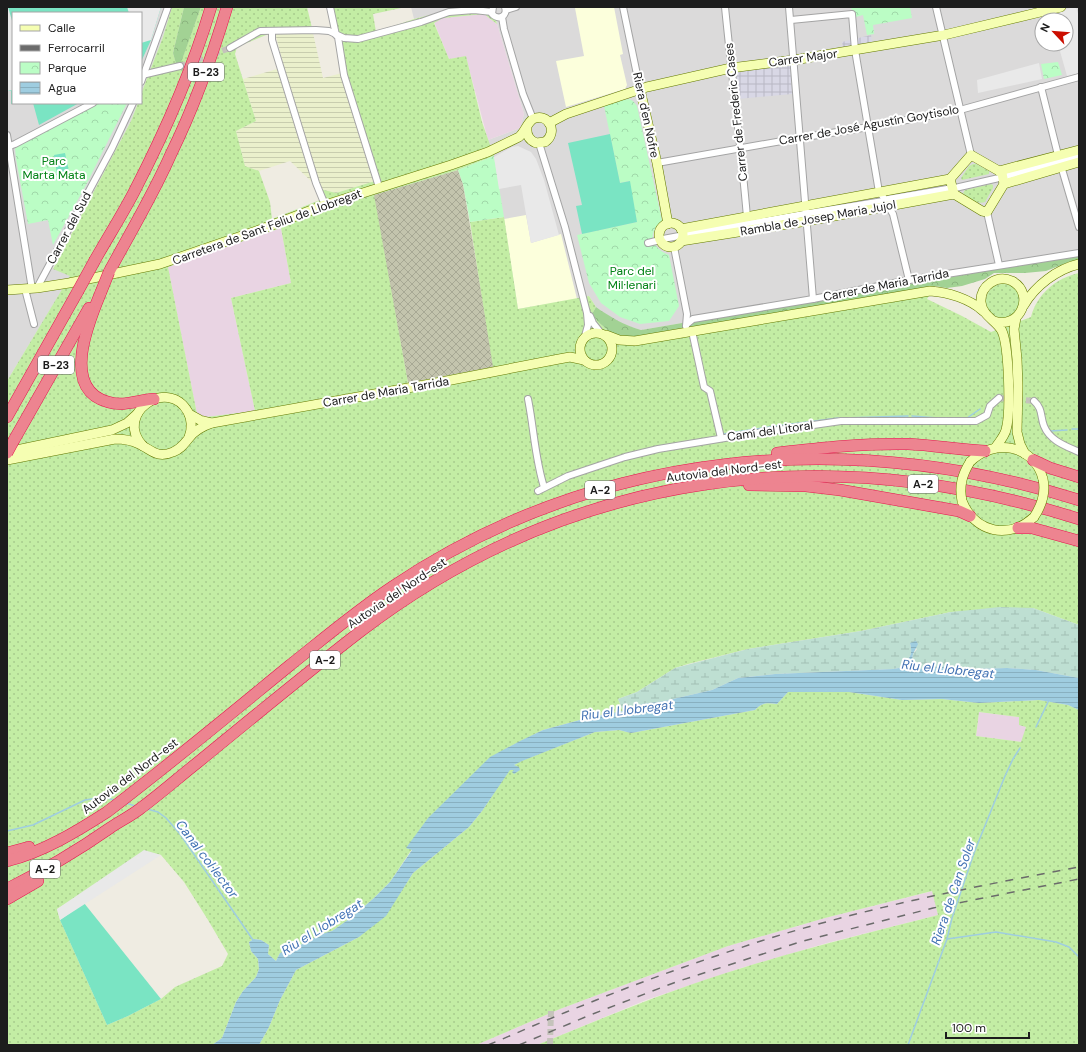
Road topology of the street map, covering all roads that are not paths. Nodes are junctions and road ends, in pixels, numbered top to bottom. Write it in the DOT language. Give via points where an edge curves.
graph roads {
  1 [pos="168,7"];
  2 [pos="211,7"];
  3 [pos="227,7"];
  4 [pos="330,7"];
  5 [pos="516,7"];
  6 [pos="623,7"];
  7 [pos="725,7"];
  8 [pos="789,7"];
  9 [pos="936,7"];
  10 [pos="1061,7"];
  11 [pos="505,8"];
  12 [pos="492,9"];
  13 [pos="1040,9"];
  14 [pos="502,17"];
  15 [pos="791,20"];
  16 [pos="272,31"];
  17 [pos="944,35"];
  18 [pos="337,36"];
  19 [pos="230,48"];
  20 [pos="855,50"];
  21 [pos="794,60"];
  22 [pos="180,66"];
  23 [pos="731,68"];
  24 [pos="143,75"];
  25 [pos="1079,77"];
  26 [pos="1041,88"];
  27 [pos="640,89"];
  28 [pos="91,104"];
  29 [pos="133,104"];
  30 [pos="960,110"];
  31 [pos="530,123"];
  32 [pos="550,123"];
  33 [pos="869,127"];
  34 [pos="7,135"];
  35 [pos="519,137"];
  36 [pos="799,138"];
  37 [pos="530,139"];
  38 [pos="539,143"];
  39 [pos="8,146"];
  40 [pos="741,148"];
  41 [pos="1079,150"];
  42 [pos="971,156"];
  43 [pos="1079,156"];
  44 [pos="1060,161"];
  45 [pos="1079,162"];
  46 [pos="657,163"];
  47 [pos="1002,177"];
  48 [pos="950,179"];
  49 [pos="378,187"];
  50 [pos="952,191"];
  51 [pos="884,199"];
  52 [pos="325,205"];
  53 [pos="987,212"];
  54 [pos="806,213"];
  55 [pos="747,217"];
  56 [pos="668,224"];
  57 [pos="1079,227"];
  58 [pos="681,237"];
  59 [pos="663,239"];
  60 [pos="656,241"];
  61 [pos="648,244"];
  62 [pos="1079,253"];
  63 [pos="1079,264"];
  64 [pos="999,265"];
  65 [pos="909,280"];
  66 [pos="1017,285"];
  67 [pos="1039,287"];
  68 [pos="31,289"];
  69 [pos="7,290"];
  70 [pos="984,290"];
  71 [pos="100,291"];
  72 [pos="813,299"];
  73 [pos="964,300"];
  74 [pos="1024,305"];
  75 [pos="983,311"];
  76 [pos="587,313"];
  77 [pos="687,314"];
  78 [pos="693,318"];
  79 [pos="1016,318"];
  80 [pos="994,321"];
  81 [pos="34,324"];
  82 [pos="688,329"];
  83 [pos="603,334"];
  84 [pos="583,339"];
  85 [pos="635,341"];
  86 [pos="610,358"];
  87 [pos="559,359"];
  88 [pos="584,360"];
  89 [pos="999,398"];
  90 [pos="154,399"];
  91 [pos="528,400"];
  92 [pos="1034,401"];
  93 [pos="137,414"];
  94 [pos="189,414"];
  95 [pos="7,417"];
  96 [pos="212,423"];
  97 [pos="721,438"];
  98 [pos="188,439"];
  99 [pos="143,446"];
  100 [pos="990,449"];
  101 [pos="7,452"];
  102 [pos="1079,452"];
  103 [pos="1029,457"];
  104 [pos="7,460"];
  105 [pos="702,467"];
  106 [pos="1079,477"];
  107 [pos="703,484"];
  108 [pos="1079,500"];
  109 [pos="970,516"];
  110 [pos="1079,519"];
  111 [pos="1018,528"];
  112 [pos="1079,541"];
  113 [pos="112,831"];
  114 [pos="74,833"];
  115 [pos="7,853"];
  116 [pos="7,861"];
  117 [pos="7,889"];
  118 [pos="7,899"];
  1 -- 24 [label="street"];
  2 -- 95 [label="highway, B-23, bridge" via="192,65 134,192"];
  3 -- 71 [label="highway, B-23, bridge" via="203,80 180,135"];
  4 -- 18 [label="street"];
  5 -- 11 [label="street"];
  6 -- 27 [label="street, Riera d'en Nofre"];
  7 -- 23 [label="street, Carrer de Frederic Cases"];
  8 -- 15 [label="street"];
  9 -- 17 [label="street"];
  10 -- 13 [label="street, Carrer Major"];
  11 -- 14 [label="street" via="506,13"];
  12 -- 14 [label="street" via="495,17"];
  12 -- 18 [label="street" via="449,12 358,39"];
  13 -- 17 [label="street, Carrer Major"];
  14 -- 31 [label="street"];
  15 -- 20 [label="street" via="852,14"];
  15 -- 21 [label="street"];
  16 -- 18 [label="street" via="329,31"];
  16 -- 19 [label="street" via="260,31"];
  16 -- 52 [label="street" via="272,40"];
  17 -- 20 [label="street, Carrer Major"];
  17 -- 30 [label="street"];
  18 -- 49 [label="street" via="344,75"];
  20 -- 21 [label="street, Carrer Major"];
  20 -- 33 [label="street"];
  21 -- 23 [label="street, Carrer Major"];
  21 -- 36 [label="street"];
  22 -- 24 [label="street"];
  23 -- 27 [label="street, Carrer Major"];
  23 -- 40 [label="street, Carrer de Frederic Cases"];
  25 -- 26 [label="street, Carrer de José Agustín Goytisolo"];
  26 -- 30 [label="street, Carrer de José Agustín Goytisolo"];
  26 -- 44 [label="street"];
  27 -- 32 [label="street, Carrer Major" via="566,114"];
  27 -- 46 [label="street, Riera d'en Nofre"];
  28 -- 39 [label="street"];
  29 -- 68 [label="street, Carrer del Sud" via="112,148"];
  30 -- 33 [label="street, Carrer de José Agustín Goytisolo"];
  30 -- 42 [label="street"];
  31 -- 32 [label="street" via="542,118"];
  31 -- 35 [label="street, Carretera de Sant Feliu de Llobregat"];
  31 -- 37 [label="street" via="527,133"];
  32 -- 38 [label="street" via="550,136 545,142"];
  33 -- 36 [label="street, Carrer de José Agustín Goytisolo"];
  33 -- 51 [label="street"];
  34 -- 39 [label="street"];
  35 -- 37 [label="street"];
  35 -- 49 [label="street, Carretera de Sant Feliu de Llobregat" via="488,152"];
  36 -- 40 [label="street, Carrer de José Agustín Goytisolo"];
  36 -- 54 [label="street"];
  37 -- 38 [label="street"];
  38 -- 76 [label="street" via="565,227"];
  39 -- 68 [label="street"];
  40 -- 46 [label="street, Carrer de José Agustín Goytisolo"];
  40 -- 55 [label="street, Carrer de Frederic Cases"];
  41 -- 44 [label="street, Rambla de Josep Maria Jujol"];
  42 -- 47 [label="street"];
  42 -- 48 [label="street"];
  43 -- 44 [label="street, Rambla de Josep Maria Jujol"];
  44 -- 45 [label="street, Rambla de Josep Maria Jujol"];
  44 -- 47 [label="street, Rambla de Josep Maria Jujol"];
  44 -- 47 [label="street, Rambla de Josep Maria Jujol"];
  44 -- 57 [label="street"];
  46 -- 56 [label="street, Riera d'en Nofre"];
  47 -- 50 [label="street, Rambla de Josep Maria Jujol"];
  47 -- 53 [label="street"];
  48 -- 50 [label="street"];
  48 -- 51 [label="street, Rambla de Josep Maria Jujol"];
  49 -- 52 [label="street, Carretera de Sant Feliu de Llobregat"];
  50 -- 51 [label="street, Rambla de Josep Maria Jujol"];
  50 -- 53 [label="street"];
  51 -- 54 [label="street, Rambla de Josep Maria Jujol"];
  51 -- 54 [label="street, Rambla de Josep Maria Jujol"];
  51 -- 65 [label="street" via="893,214"];
  52 -- 68 [label="street, Carretera de Sant Feliu de Llobregat" via="160,264"];
  53 -- 64 [label="street"];
  54 -- 55 [label="street, Rambla de Josep Maria Jujol"];
  54 -- 58 [label="street, Rambla de Josep Maria Jujol"];
  54 -- 72 [label="street"];
  55 -- 58 [label="street, Rambla de Josep Maria Jujol"];
  56 -- 58 [label="street" via="675,224"];
  56 -- 58 [label="street" via="662,228 659,235 665,245"];
  58 -- 59 [label="street, Rambla de Josep Maria Jujol"];
  58 -- 77 [label="street"];
  60 -- 61 [label="street"];
  62 -- 64 [label="street, Carrer de Maria Tarrida"];
  63 -- 67 [label="street" via="1064,268"];
  64 -- 65 [label="street, Carrer de Maria Tarrida"];
  65 -- 72 [label="street, Carrer de Maria Tarrida"];
  66 -- 67 [label="street" via="1027,288"];
  66 -- 70 [label="street" via="1000,279 991,282"];
  66 -- 74 [label="street" via="1023,294"];
  67 -- 74 [label="street" via="1028,297"];
  68 -- 69 [label="street, Carretera de Sant Feliu de Llobregat"];
  68 -- 81 [label="street"];
  70 -- 73 [label="street"];
  70 -- 75 [label="street" via="981,300"];
  71 -- 90 [label="highway" via="82,350 82,369 86,384 97,397 108,402 123,404"];
  71 -- 101 [label="highway, B-23, bridge"];
  72 -- 78 [label="street, Carrer de Maria Tarrida"];
  73 -- 75 [label="street, Carrer de Maria Tarrida" via="975,304"];
  73 -- 82 [label="street, Carrer de Maria Tarrida" via="936,291 918,292"];
  74 -- 79 [label="street"];
  75 -- 80 [label="street"];
  76 -- 83 [label="street" via="594,326"];
  76 -- 84 [label="street" via="588,325"];
  77 -- 78 [label="street"];
  77 -- 82 [label="street"];
  78 -- 82 [label="street"];
  79 -- 80 [label="street" via="1005,322"];
  79 -- 103 [label="street" via="1014,328 1018,437"];
  80 -- 100 [label="street" via="1004,338 1008,385 1006,430 1004,436"];
  82 -- 85 [label="street, Carrer de Maria Tarrida"];
  82 -- 97 [label="street" via="704,387 710,391"];
  83 -- 84 [label="street" via="593,332"];
  83 -- 85 [label="street, Carrer de Maria Tarrida" via="619,340"];
  83 -- 86 [label="street" via="612,346"];
  84 -- 87 [label="street, Carrer de Maria Tarrida"];
  84 -- 88 [label="street" via="580,352"];
  85 -- 86 [label="street, Carrer de Maria Tarrida" via="620,348"];
  86 -- 88 [label="street" via="598,365"];
  87 -- 88 [label="street, Carrer de Maria Tarrida"];
  87 -- 96 [label="street, Carrer de Maria Tarrida"];
  89 -- 97 [label="street, Camí del Litoral" via="990,406 986,415 976,421 842,421"];
  90 -- 93 [label="street" via="145,404"];
  90 -- 94 [label="street" via="174,400"];
  91 -- 97 [label="street, Camí del Litoral" via="541,489 568,476 625,457"];
  92 -- 102 [label="street" via="1040,406 1044,427 1054,441"];
  93 -- 99 [label="street" via="135,431"];
  93 -- 101 [label="street" via="128,423 112,430"];
  94 -- 96 [label="street"];
  94 -- 98 [label="street" via="191,426"];
  96 -- 98 [label="street" via="201,427"];
  98 -- 99 [label="street" via="178,450 168,454 153,453"];
  99 -- 104 [label="street" via="127,440 114,439"];
  100 -- 103 [label="street" via="1009,448"];
  100 -- 105 [label="highway" via="877,444 767,454"];
  100 -- 109 [label="street, bridge" via="980,453 970,462 961,481 962,501"];
  103 -- 106 [label="highway" via="1050,468"];
  103 -- 111 [label="street, bridge" via="1041,471 1043,497 1034,516"];
  105 -- 108 [label="highway, Autovia del Nord-est / A-2" via="737,462 798,459 899,462 1016,482"];
  105 -- 114 [label="highway, Autovia del Nord-est / A-2" via="642,478 574,498 495,529 437,559 351,616 137,790"];
  107 -- 109 [label="highway" via="823,488 955,511"];
  107 -- 110 [label="highway, Autovia del Nord-est / A-2" via="771,477 867,478 979,492 1046,508"];
  107 -- 113 [label="highway, Autovia del Nord-est / A-2" via="579,514 520,537 445,575 360,632"];
  109 -- 111 [label="street" via="982,525 996,530"];
  111 -- 112 [label="highway" via="1032,528"];
  113 -- 117 [label="highway, Autovia del Nord-est / A-2"];
  113 -- 118 [label="highway" via="58,869"];
  114 -- 115 [label="highway"];
  114 -- 116 [label="highway, Autovia del Nord-est / A-2" via="46,847"];
}
